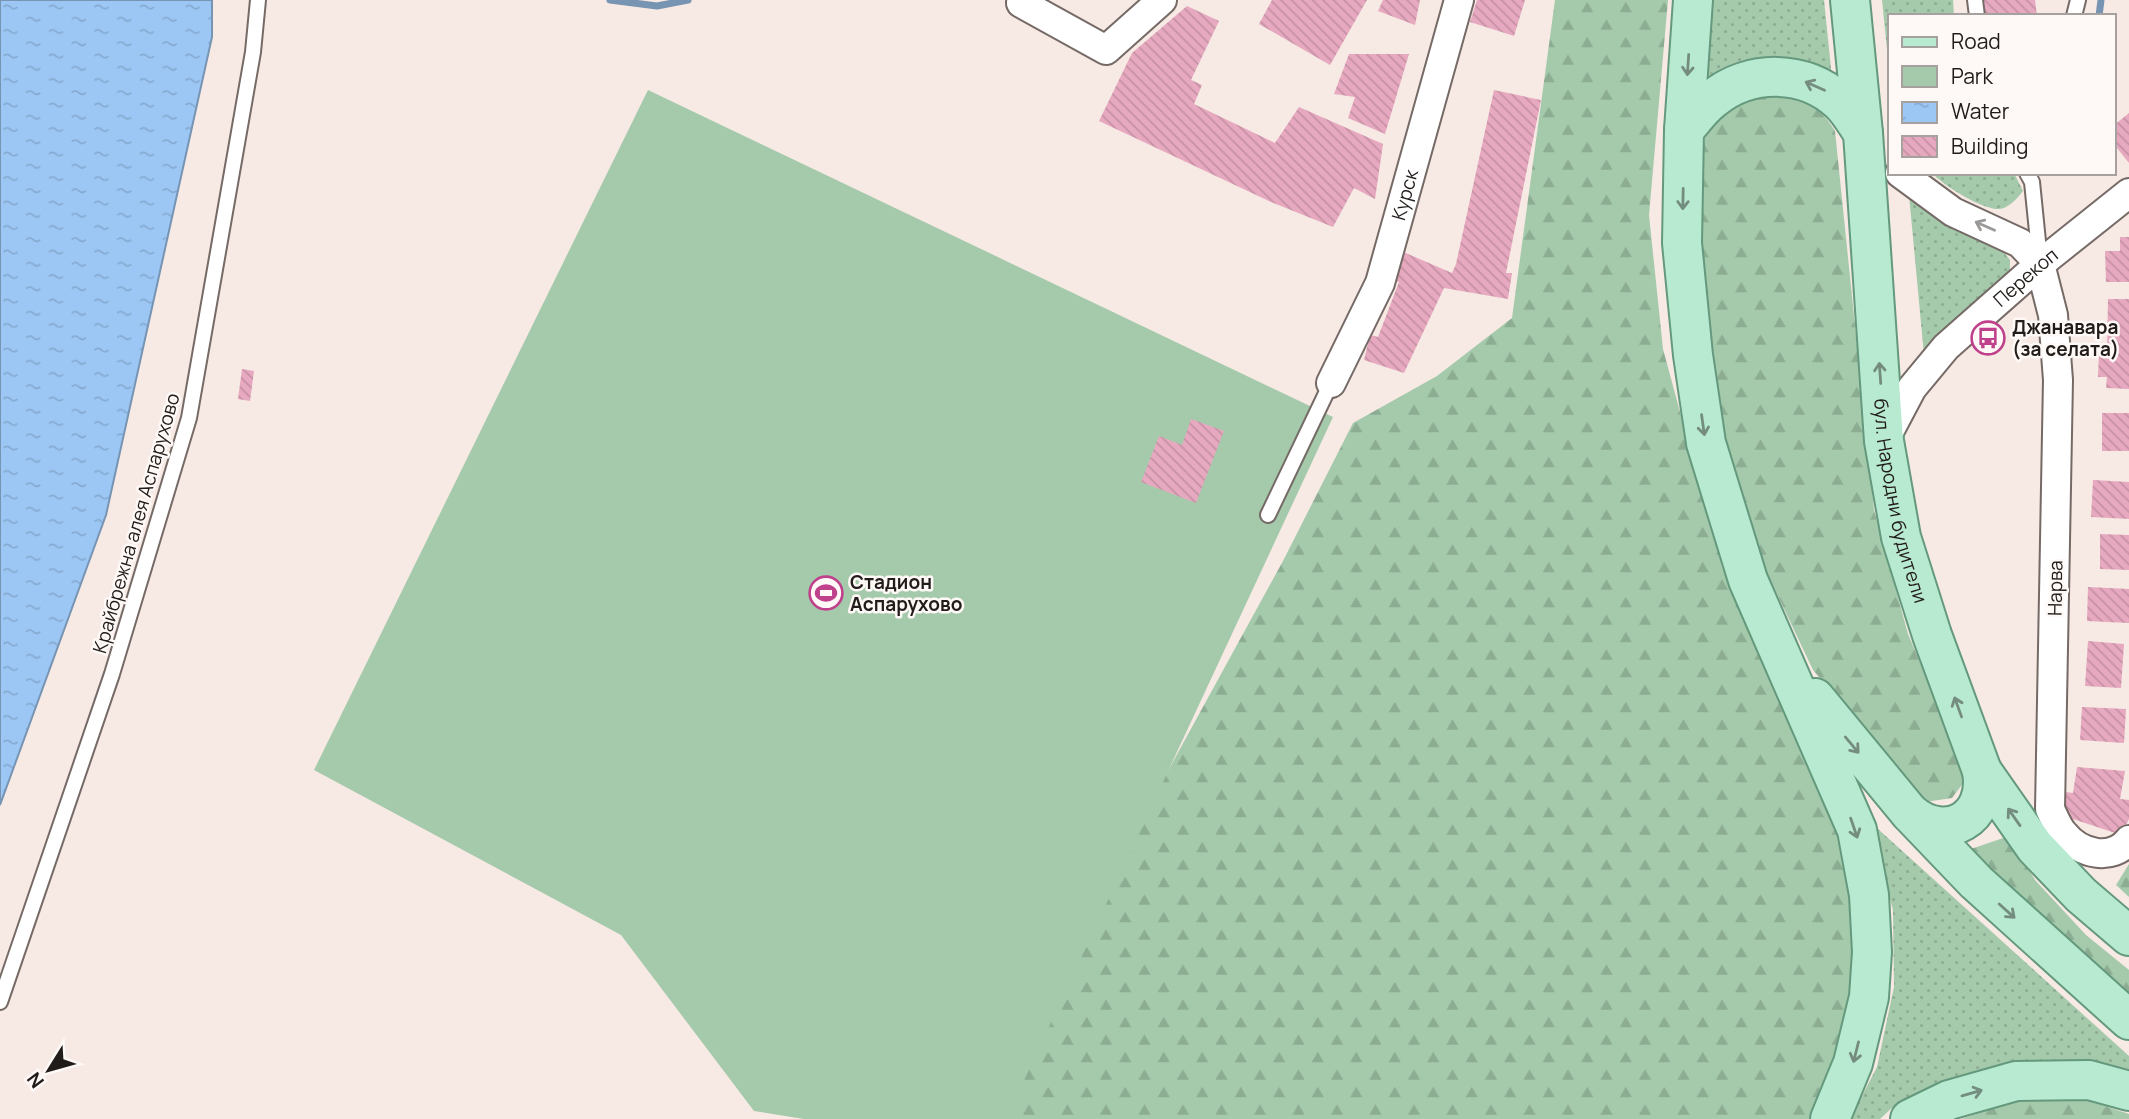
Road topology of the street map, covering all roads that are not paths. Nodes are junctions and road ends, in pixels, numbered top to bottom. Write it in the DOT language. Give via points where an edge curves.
graph roads {
  1 [pos="258,0"];
  2 [pos="1162,0"];
  3 [pos="1459,0"];
  4 [pos="1693,0"];
  5 [pos="1850,0"];
  6 [pos="1021,3"];
  7 [pos="1684,131"];
  8 [pos="1863,132"];
  9 [pos="1888,161"];
  10 [pos="1903,175"];
  11 [pos="2031,176"];
  12 [pos="2129,193"];
  13 [pos="2040,264"];
  14 [pos="1331,383"];
  15 [pos="1884,441"];
  16 [pos="1268,514"];
  17 [pos="1779,652"];
  18 [pos="1982,771"];
  19 [pos="1909,812"];
  20 [pos="2129,840"];
  21 [pos="2129,936"];
  22 [pos="0,1002"];
  23 [pos="2129,1020"];
  24 [pos="2129,1091"];
  25 [pos="1830,1119"];
  26 [pos="1910,1119"];
  1 -- 22 [label="lane, Крайбрежна алея Аспарухово" via="253,52 189,418 112,674"];
  2 -- 6 [label="street" via="1106,50"];
  3 -- 14 [label="street, Курск" via="1380,283"];
  4 -- 7 [label="main road, one-way"];
  5 -- 8 [label="main road, бул. Народни будители"];
  8 -- 7 [label="main road, one-way" via="1842,103 1818,85 1773,76 1729,88 1711,100"];
  7 -- 17 [label="main road, one-way" via="1682,243 1706,443 1748,580"];
  8 -- 9 [label="street"];
  15 -- 8 [label="main road, бул. Народни будители, one-way"];
  13 -- 10 [label="street, one-way" via="2020,243 1953,212"];
  11 -- 13 [label="lane"];
  12 -- 13 [label="street, Перекоп"];
  13 -- 15 [label="street, Перекоп" via="1927,368"];
  13 -- 20 [label="street, Нарва" via="2053,316 2058,380 2050,809 2064,834 2085,850 2105,855"];
  14 -- 16 [label="lane"];
  18 -- 15 [label="main road, бул. Народни будители, one-way" via="1901,537"];
  17 -- 19 [label="main road, one-way"];
  17 -- 25 [label="main road, one-way" via="1857,830 1869,895 1869,998 1853,1063"];
  18 -- 19 [label="main road" via="1981,800 1964,821 1933,826"];
  21 -- 18 [label="main road, бул. Народни будители, one-way" via="2035,847"];
  19 -- 23 [label="main road, one-way" via="1976,882"];
  26 -- 24 [label="main road, one-way" via="1949,1100 2015,1081 2089,1080"];
}
